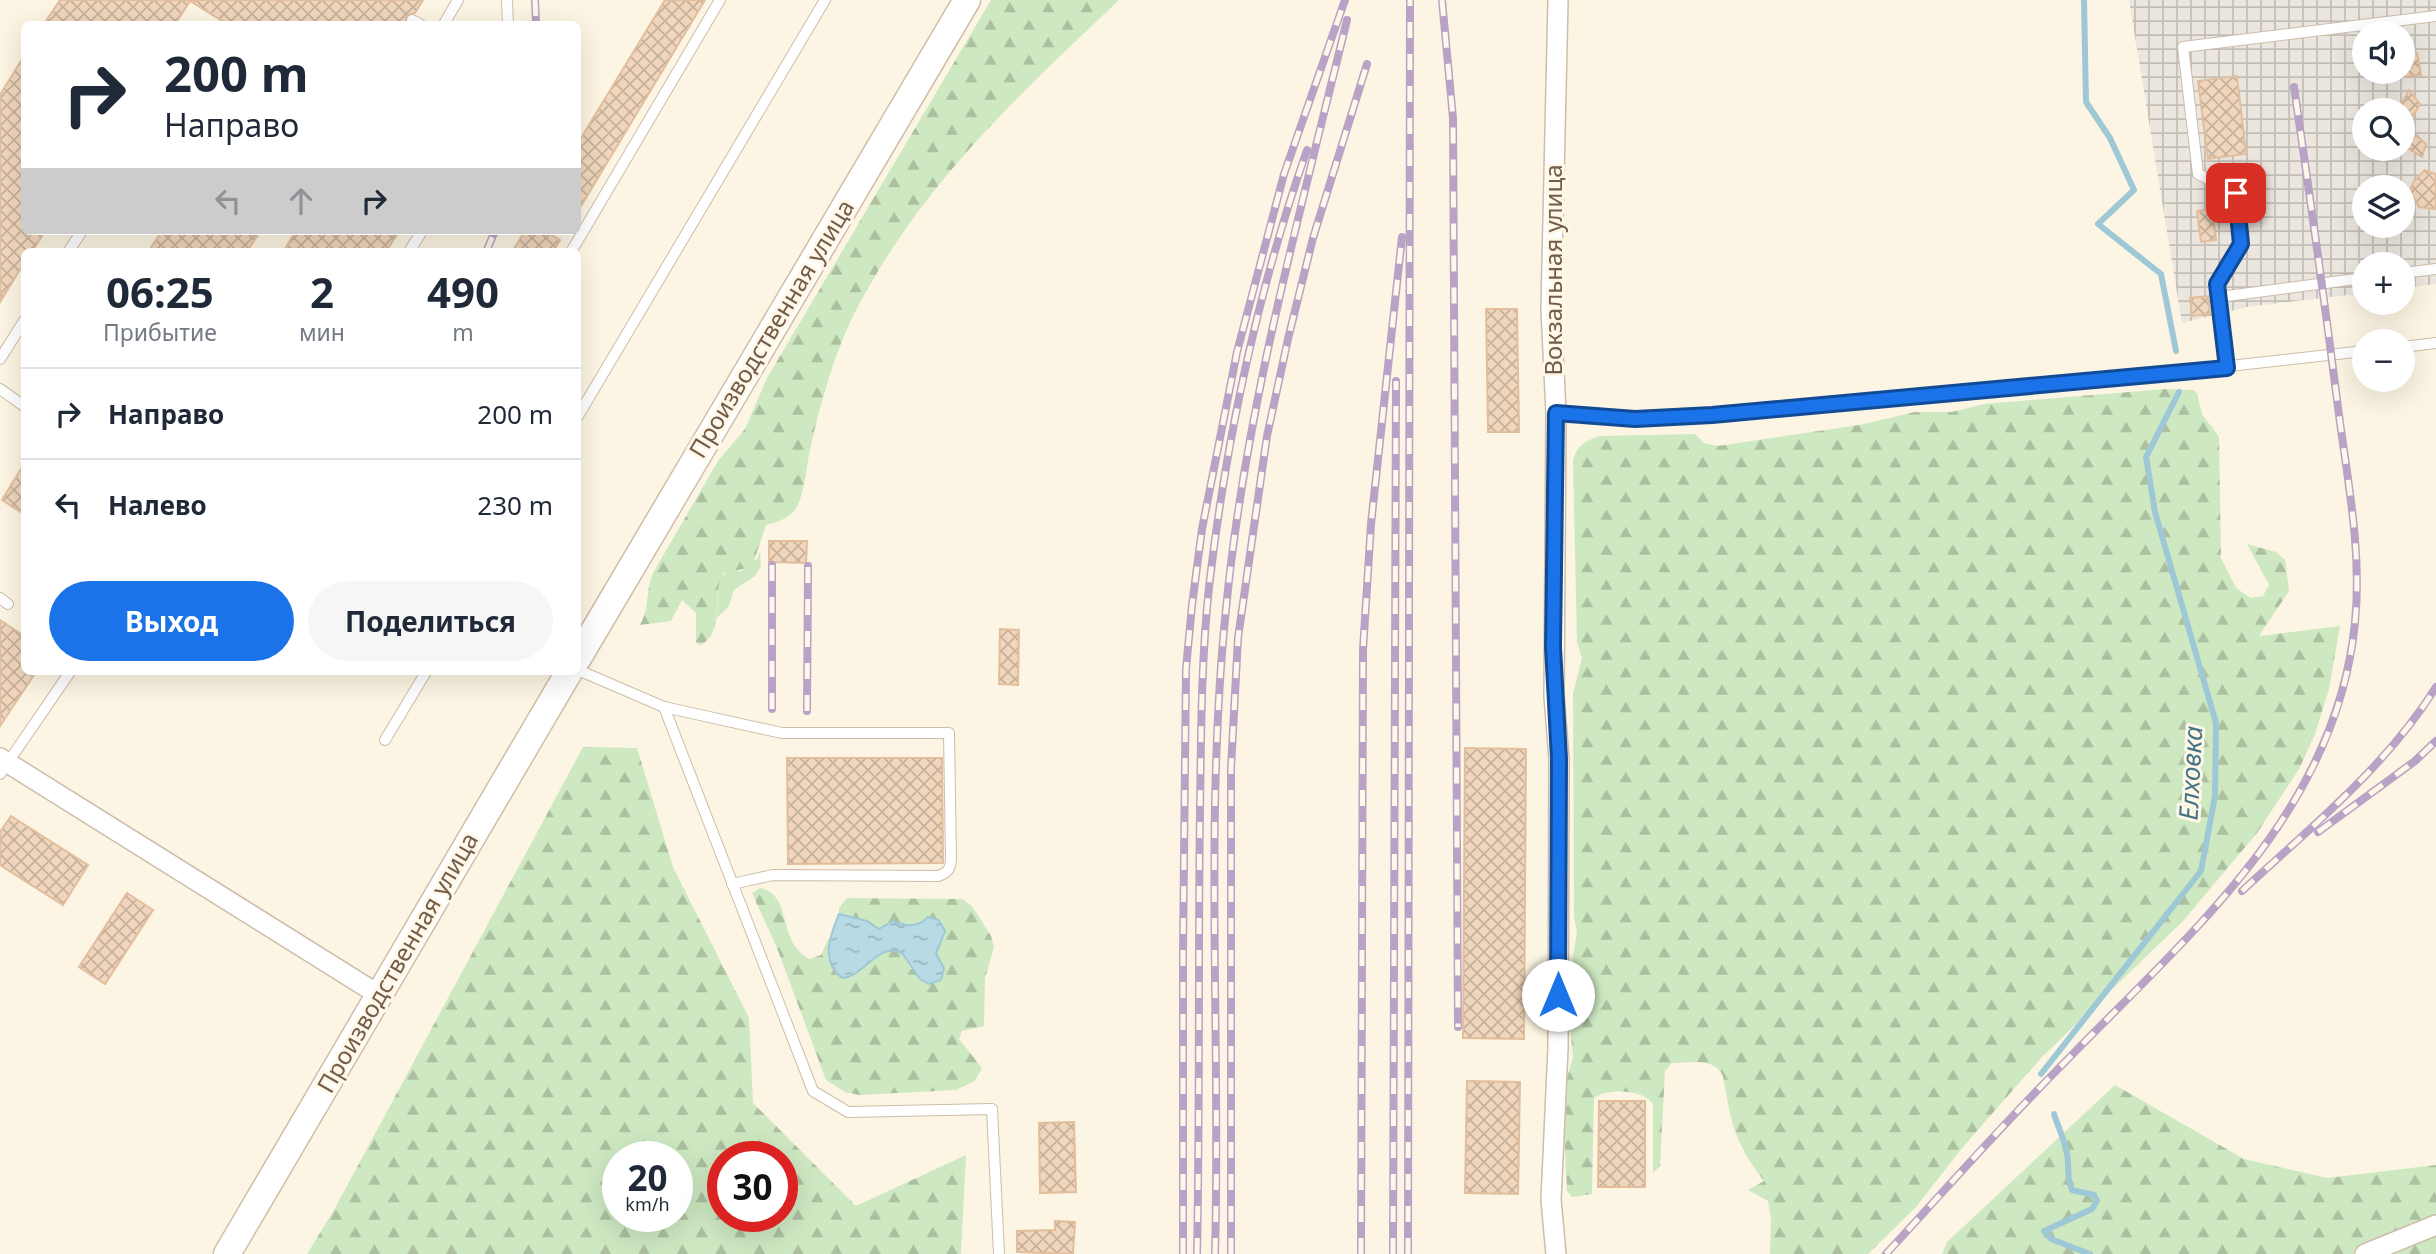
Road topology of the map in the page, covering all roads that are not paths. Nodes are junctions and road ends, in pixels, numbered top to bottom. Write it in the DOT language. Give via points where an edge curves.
graph roads {
  1 [pos="458,0"];
  2 [pos="507,0"];
  3 [pos="720,0"];
  4 [pos="825,0"];
  5 [pos="967,0"];
  6 [pos="1558,0"];
  7 [pos="2436,16"];
  8 [pos="446,21"];
  9 [pos="508,21"];
  10 [pos="573,248"];
  11 [pos="2436,268"];
  12 [pos="2415,271"];
  13 [pos="2352,280"];
  14 [pos="2218,297"];
  15 [pos="21,326"];
  16 [pos="2436,343"];
  17 [pos="2415,346"];
  18 [pos="2352,352"];
  19 [pos="0,359"];
  20 [pos="2227,368"];
  21 [pos="0,389"];
  22 [pos="21,404"];
  23 [pos="581,411"];
  24 [pos="1556,413"];
  25 [pos="581,653"];
  26 [pos="581,671"];
  27 [pos="67,675"];
  28 [pos="424,675"];
  29 [pos="567,675"];
  30 [pos="664,706"];
  31 [pos="385,740"];
  32 [pos="2,765"];
  33 [pos="732,884"];
  34 [pos="379,995"];
  35 [pos="2436,1225"];
  36 [pos="227,1254"];
  37 [pos="999,1254"];
  38 [pos="1556,1254"];
  39 [pos="2365,1254"];
  1 -- 8 [label="lane"];
  2 -- 9 [label="lane"];
  3 -- 10 [label="lane"];
  4 -- 23 [label="lane"];
  5 -- 25 [label="main road, Производственная улица"];
  6 -- 24 [label="street, Вокзальная улица" via="1551,309"];
  7 -- 14 [label="lane" via="2183,47 2198,174 2236,193 2241,244 2217,284"];
  11 -- 12 [label="lane"];
  13 -- 14 [label="lane"];
  14 -- 20 [label="lane"];
  15 -- 19 [label="lane"];
  16 -- 17 [label="lane"];
  18 -- 20 [label="lane"];
  20 -- 24 [label="lane" via="1712,415 1635,419"];
  21 -- 22 [label="lane"];
  24 -- 38 [label="street, Вокзальная улица" via="1553,647 1559,759 1558,1034 1551,1200"];
  26 -- 30 [label="lane"];
  27 -- 32 [label="lane"];
  28 -- 31 [label="lane"];
  29 -- 34 [label="main road, Производственная улица"];
  30 -- 33 [label="lane"];
  30 -- 33 [label="lane" via="795,735 949,733 951,860 946,874 773,876"];
  32 -- 34 [label="street"];
  33 -- 37 [label="lane" via="807,1080 822,1098 848,1112 861,1113 992,1109"];
  34 -- 36 [label="main road, Производственная улица"];
  35 -- 39 [label="street"];
}
